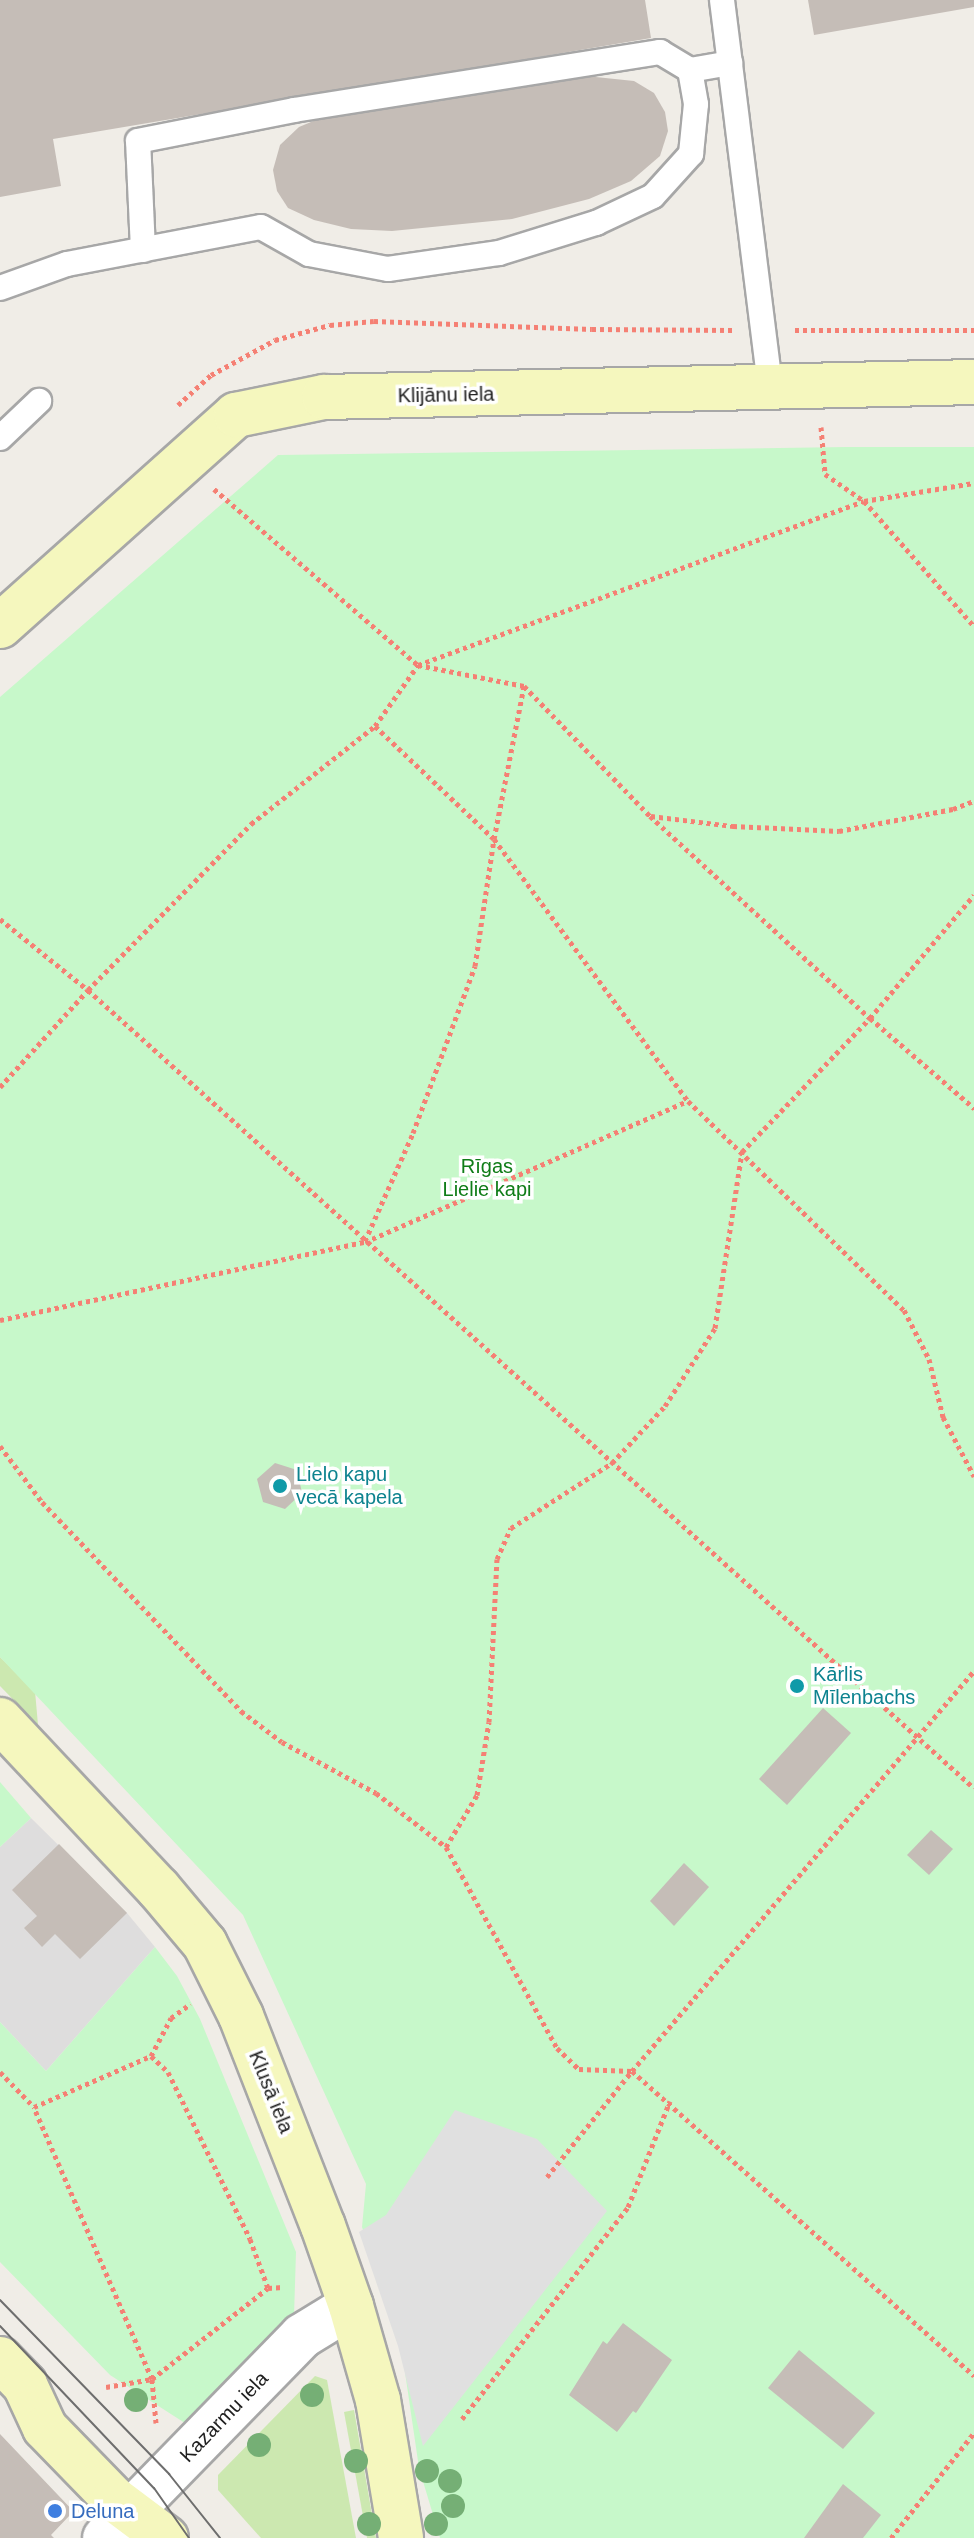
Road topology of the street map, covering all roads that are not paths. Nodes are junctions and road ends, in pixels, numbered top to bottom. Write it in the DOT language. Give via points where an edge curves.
graph roads {
  1 [pos="722,0"];
  2 [pos="730,63"];
  3 [pos="690,70"];
  4 [pos="143,250"];
  5 [pos="0,288"];
  6 [pos="974,382"];
  7 [pos="770,388"];
  8 [pos="39,401"];
  9 [pos="0,438"];
  10 [pos="0,626"];
  11 [pos="0,1720"];
  12 [pos="351,2306"];
  13 [pos="0,2359"];
  14 [pos="118,2524"];
  15 [pos="166,2538"];
  16 [pos="401,2538"];
  1 -- 2 [label="lane"];
  2 -- 3 [label="lane"];
  2 -- 7 [label="lane"];
  3 -- 4 [label="lane" via="660,52 294,110 138,141"];
  3 -- 4 [label="lane" via="696,104 691,154 653,196 596,223 499,253 388,269 309,254 261,227"];
  4 -- 5 [label="lane" via="67,264"];
  6 -- 7 [label="street, Klijānu iela"];
  7 -- 10 [label="street, Klijānu iela" via="324,397 236,415"];
  8 -- 9 [label="lane"];
  11 -- 12 [label="street, Klusā iela" via="205,1944 278,2107"];
  12 -- 14 [label="street, Kazarmu iela" via="302,2336"];
  12 -- 16 [label="street, Klusā iela" via="378,2400"];
  13 -- 14 [label="street" via="25,2385 45,2428"];
  14 -- 15 [label="street"];
}
